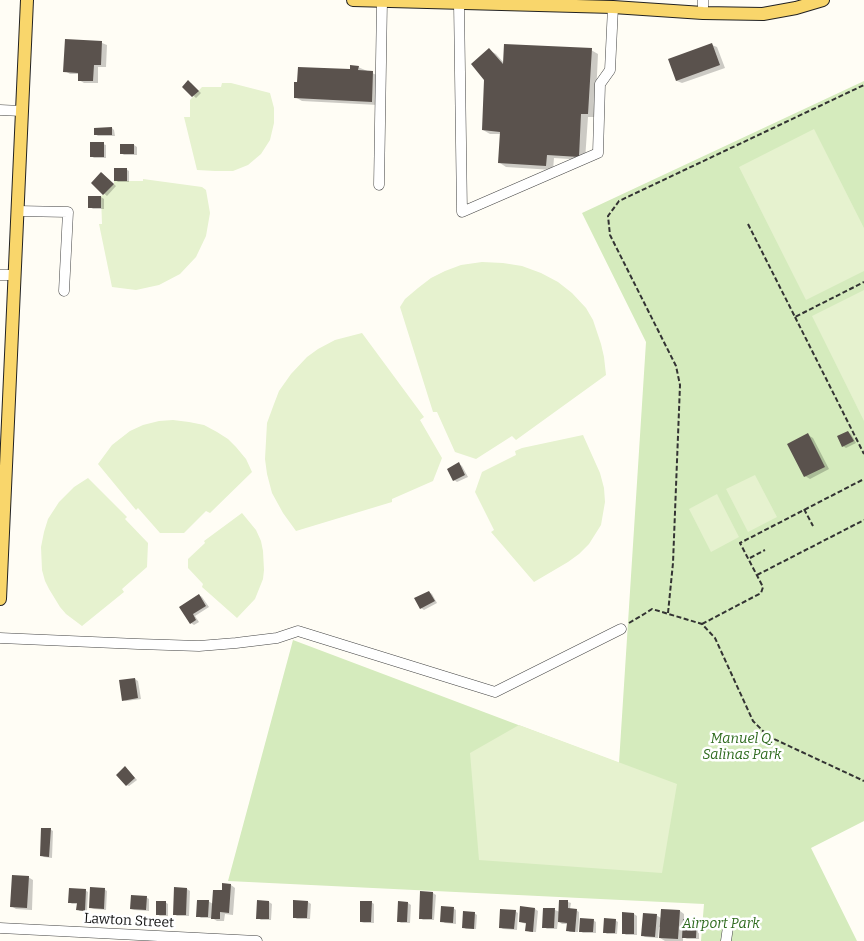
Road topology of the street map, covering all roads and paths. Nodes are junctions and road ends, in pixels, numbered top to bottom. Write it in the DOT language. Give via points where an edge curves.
graph roads {
  1 [pos="27,0"];
  2 [pos="353,0"];
  3 [pos="823,0"];
  4 [pos="382,1"];
  5 [pos="422,1"];
  6 [pos="459,3"];
  7 [pos="703,6"];
  8 [pos="613,7"];
  9 [pos="864,86"];
  10 [pos="0,110"];
  11 [pos="22,111"];
  12 [pos="379,185"];
  13 [pos="18,211"];
  14 [pos="748,224"];
  15 [pos="0,275"];
  16 [pos="15,275"];
  17 [pos="864,282"];
  18 [pos="64,291"];
  19 [pos="795,317"];
  20 [pos="864,454"];
  21 [pos="864,479"];
  22 [pos="804,509"];
  23 [pos="864,520"];
  24 [pos="813,526"];
  25 [pos="765,550"];
  26 [pos="748,559"];
  27 [pos="757,575"];
  28 [pos="0,599"];
  29 [pos="668,613"];
  30 [pos="702,624"];
  31 [pos="621,629"];
  32 [pos="0,638"];
  33 [pos="864,781"];
  34 [pos="728,927"];
  35 [pos="0,928"];
  36 [pos="99,937"];
  37 [pos="257,941"];
  38 [pos="726,941"];
  1 -- 11 [label="main road"];
  2 -- 4 [label="main road"];
  3 -- 7 [label="main road" via="763,14"];
  4 -- 5 [label="main road"];
  4 -- 12 [label="street"];
  5 -- 6 [label="main road"];
  6 -- 8 [label="main road"];
  6 -- 8 [label="street" via="462,212 598,153 600,84 610,70"];
  7 -- 8 [label="main road"];
  9 -- 29 [label="path" via="619,202 608,216 610,234 676,366 680,385"];
  10 -- 11 [label="street"];
  11 -- 13 [label="main road"];
  13 -- 16 [label="main road"];
  13 -- 18 [label="street" via="68,212"];
  14 -- 19 [label="path"];
  15 -- 16 [label="street"];
  16 -- 28 [label="main road"];
  17 -- 19 [label="path"];
  19 -- 20 [label="path"];
  21 -- 22 [label="path"];
  22 -- 24 [label="path"];
  22 -- 26 [label="path" via="740,543"];
  23 -- 27 [label="path"];
  25 -- 26 [label="path"];
  26 -- 27 [label="path"];
  27 -- 30 [label="path" via="763,587 761,593"];
  29 -- 30 [label="path"];
  29 -- 31 [label="path" via="652,609"];
  30 -- 33 [label="path" via="715,638 753,721 764,732"];
  31 -- 32 [label="street" via="494,692 298,631 277,638 199,646"];
  34 -- 38 [label="street"];
  35 -- 36 [label="street, Lawton Street"];
  36 -- 37 [label="street, Lawton Street"];
}
